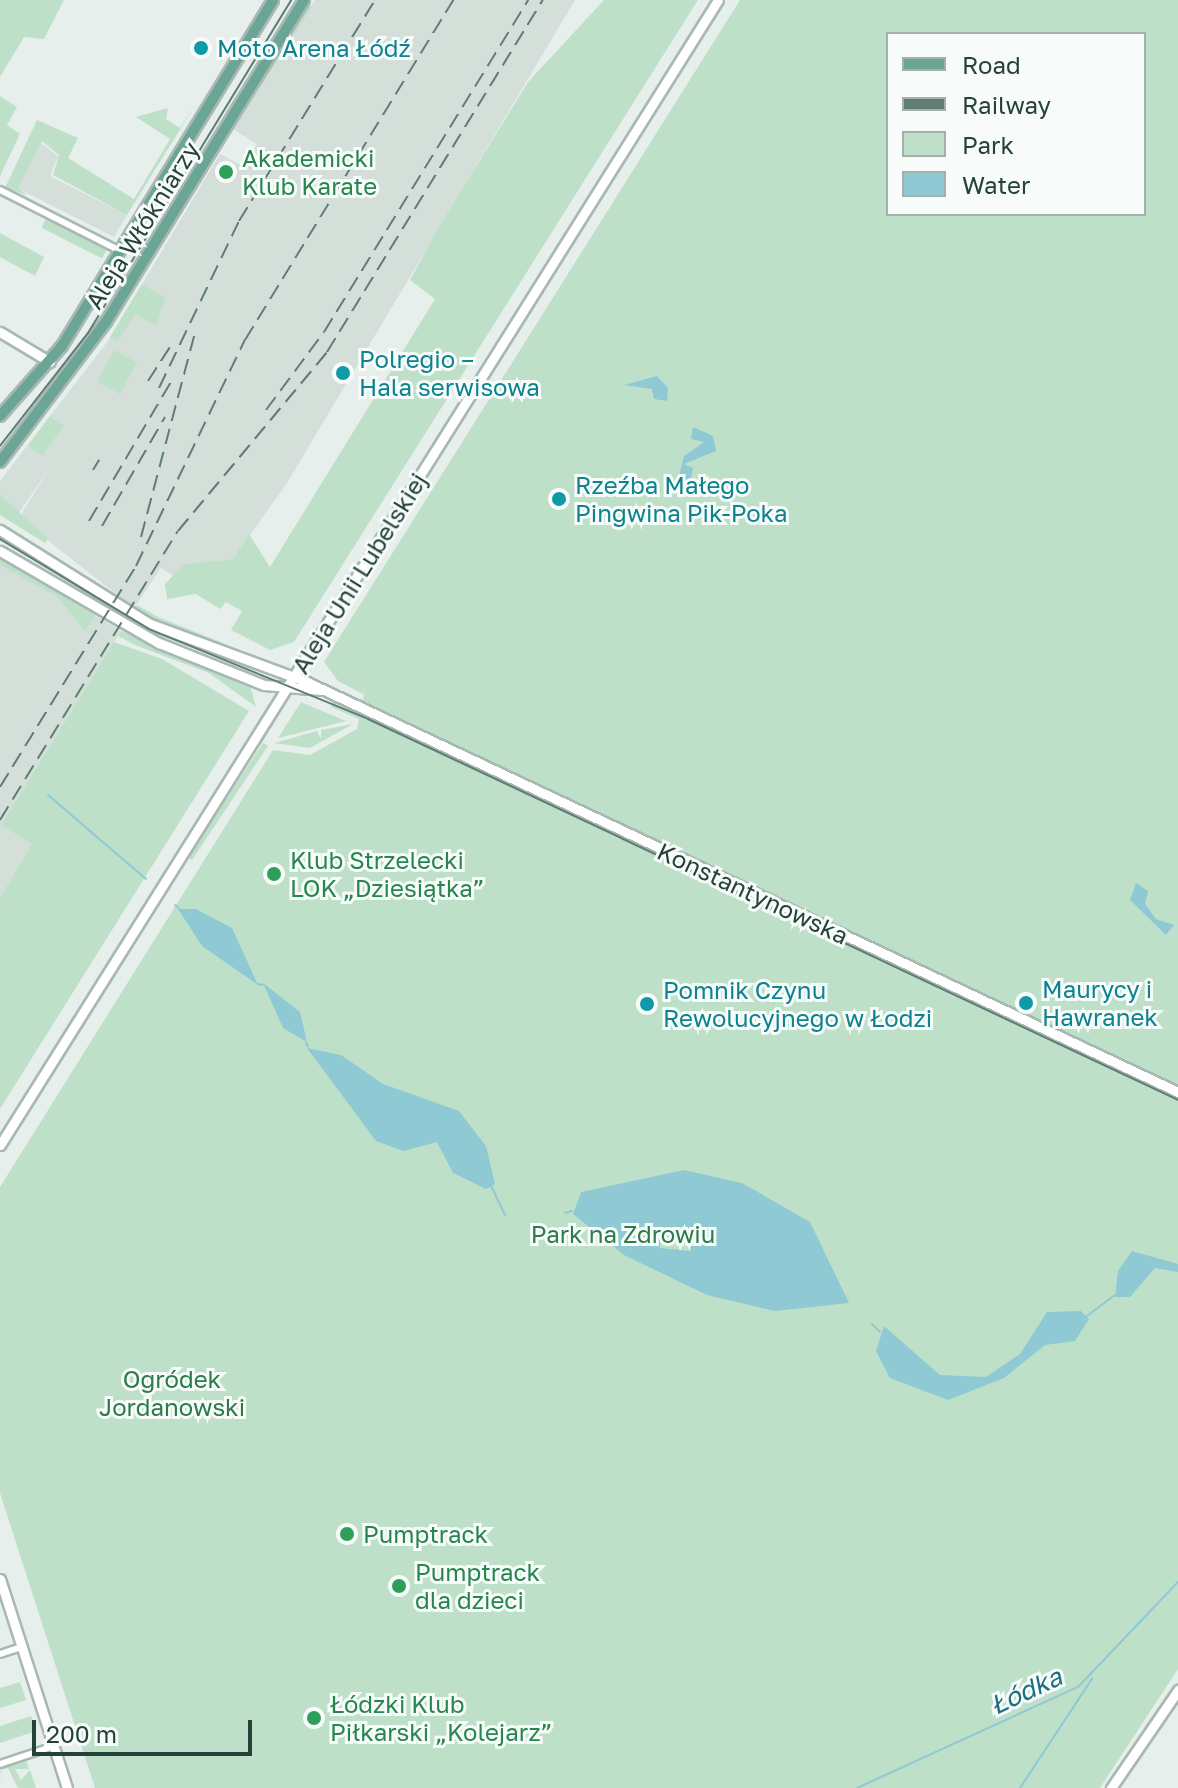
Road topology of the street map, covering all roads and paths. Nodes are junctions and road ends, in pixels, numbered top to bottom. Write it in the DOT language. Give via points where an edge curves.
graph roads {
  1 [pos="273,0"];
  2 [pos="304,0"];
  3 [pos="718,0"];
  4 [pos="0,190"];
  5 [pos="120,251"];
  6 [pos="0,332"];
  7 [pos="50,362"];
  8 [pos="0,416"];
  9 [pos="0,462"];
  10 [pos="0,530"];
  11 [pos="0,551"];
  12 [pos="294,676"];
  13 [pos="286,689"];
  14 [pos="328,692"];
  15 [pos="1178,1092"];
  16 [pos="0,1145"];
  17 [pos="0,1579"];
  18 [pos="22,1647"];
  19 [pos="0,1654"];
  20 [pos="1178,1690"];
  21 [pos="54,1746"];
  22 [pos="0,1764"];
  23 [pos="67,1788"];
  24 [pos="1111,1788"];
  1 -- 5 [label="main road, Aleja Włókniarzy"];
  2 -- 9 [label="main road, Aleja Włókniarzy" via="106,322"];
  3 -- 12 [label="main road, Aleja Unii Lubelskiej"];
  4 -- 5 [label="street"];
  5 -- 7 [label="main road, Aleja Włókniarzy"];
  6 -- 7 [label="main road"];
  7 -- 8 [label="main road, Aleja Włókniarzy"];
  10 -- 12 [label="main road, Konstantynowska" via="119,606"];
  11 -- 13 [label="main road, Konstantynowska" via="159,643"];
  12 -- 13 [label="main road, Aleja Unii Lubelskiej"];
  12 -- 14 [label="main road, Konstantynowska"];
  13 -- 14 [label="main road, Konstantynowska"];
  13 -- 16 [label="main road, Aleja Unii Lubelskiej"];
  14 -- 15 [label="main road, Konstantynowska"];
  17 -- 18 [label="main road"];
  18 -- 19 [label="street"];
  18 -- 21 [label="main road"];
  20 -- 24 [label="main road"];
  21 -- 22 [label="street"];
  21 -- 23 [label="main road"];
}
